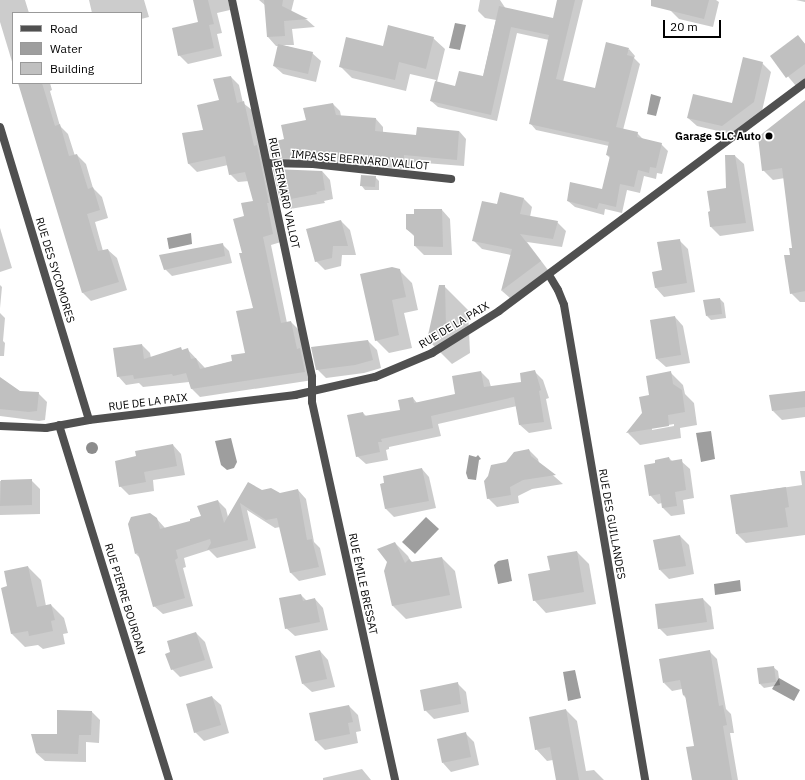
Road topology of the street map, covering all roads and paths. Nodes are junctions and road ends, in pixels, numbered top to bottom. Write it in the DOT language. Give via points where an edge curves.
graph roads {
  1 [pos="232,0"];
  2 [pos="805,83"];
  3 [pos="0,127"];
  4 [pos="267,163"];
  5 [pos="452,179"];
  6 [pos="549,274"];
  7 [pos="312,392"];
  8 [pos="89,420"];
  9 [pos="60,425"];
  10 [pos="0,426"];
  11 [pos="169,780"];
  12 [pos="395,780"];
  13 [pos="645,780"];
  1 -- 4 [label="street, RUE BERNARD VALLOT"];
  2 -- 6 [label="street, RUE DE LA PAIX"];
  3 -- 8 [label="street, RUE DES SYCOMORES"];
  4 -- 5 [label="street, IMPASSE BERNARD VALLOT" via="313,164"];
  4 -- 7 [label="street, RUE BERNARD VALLOT" via="312,377"];
  6 -- 7 [label="street, RUE DE LA PAIX" via="499,311 432,353 375,377"];
  6 -- 13 [label="street, RUE DES GUILLANDES" via="564,304"];
  7 -- 8 [label="street, RUE DE LA PAIX"];
  7 -- 12 [label="street, RUE ÉMILE BRESSAT"];
  8 -- 9 [label="street, RUE DE LA PAIX"];
  9 -- 10 [label="street, RUE DE LA PAIX" via="32,428"];
  9 -- 11 [label="street, RUE PIERRE BOURDAN"];
}
